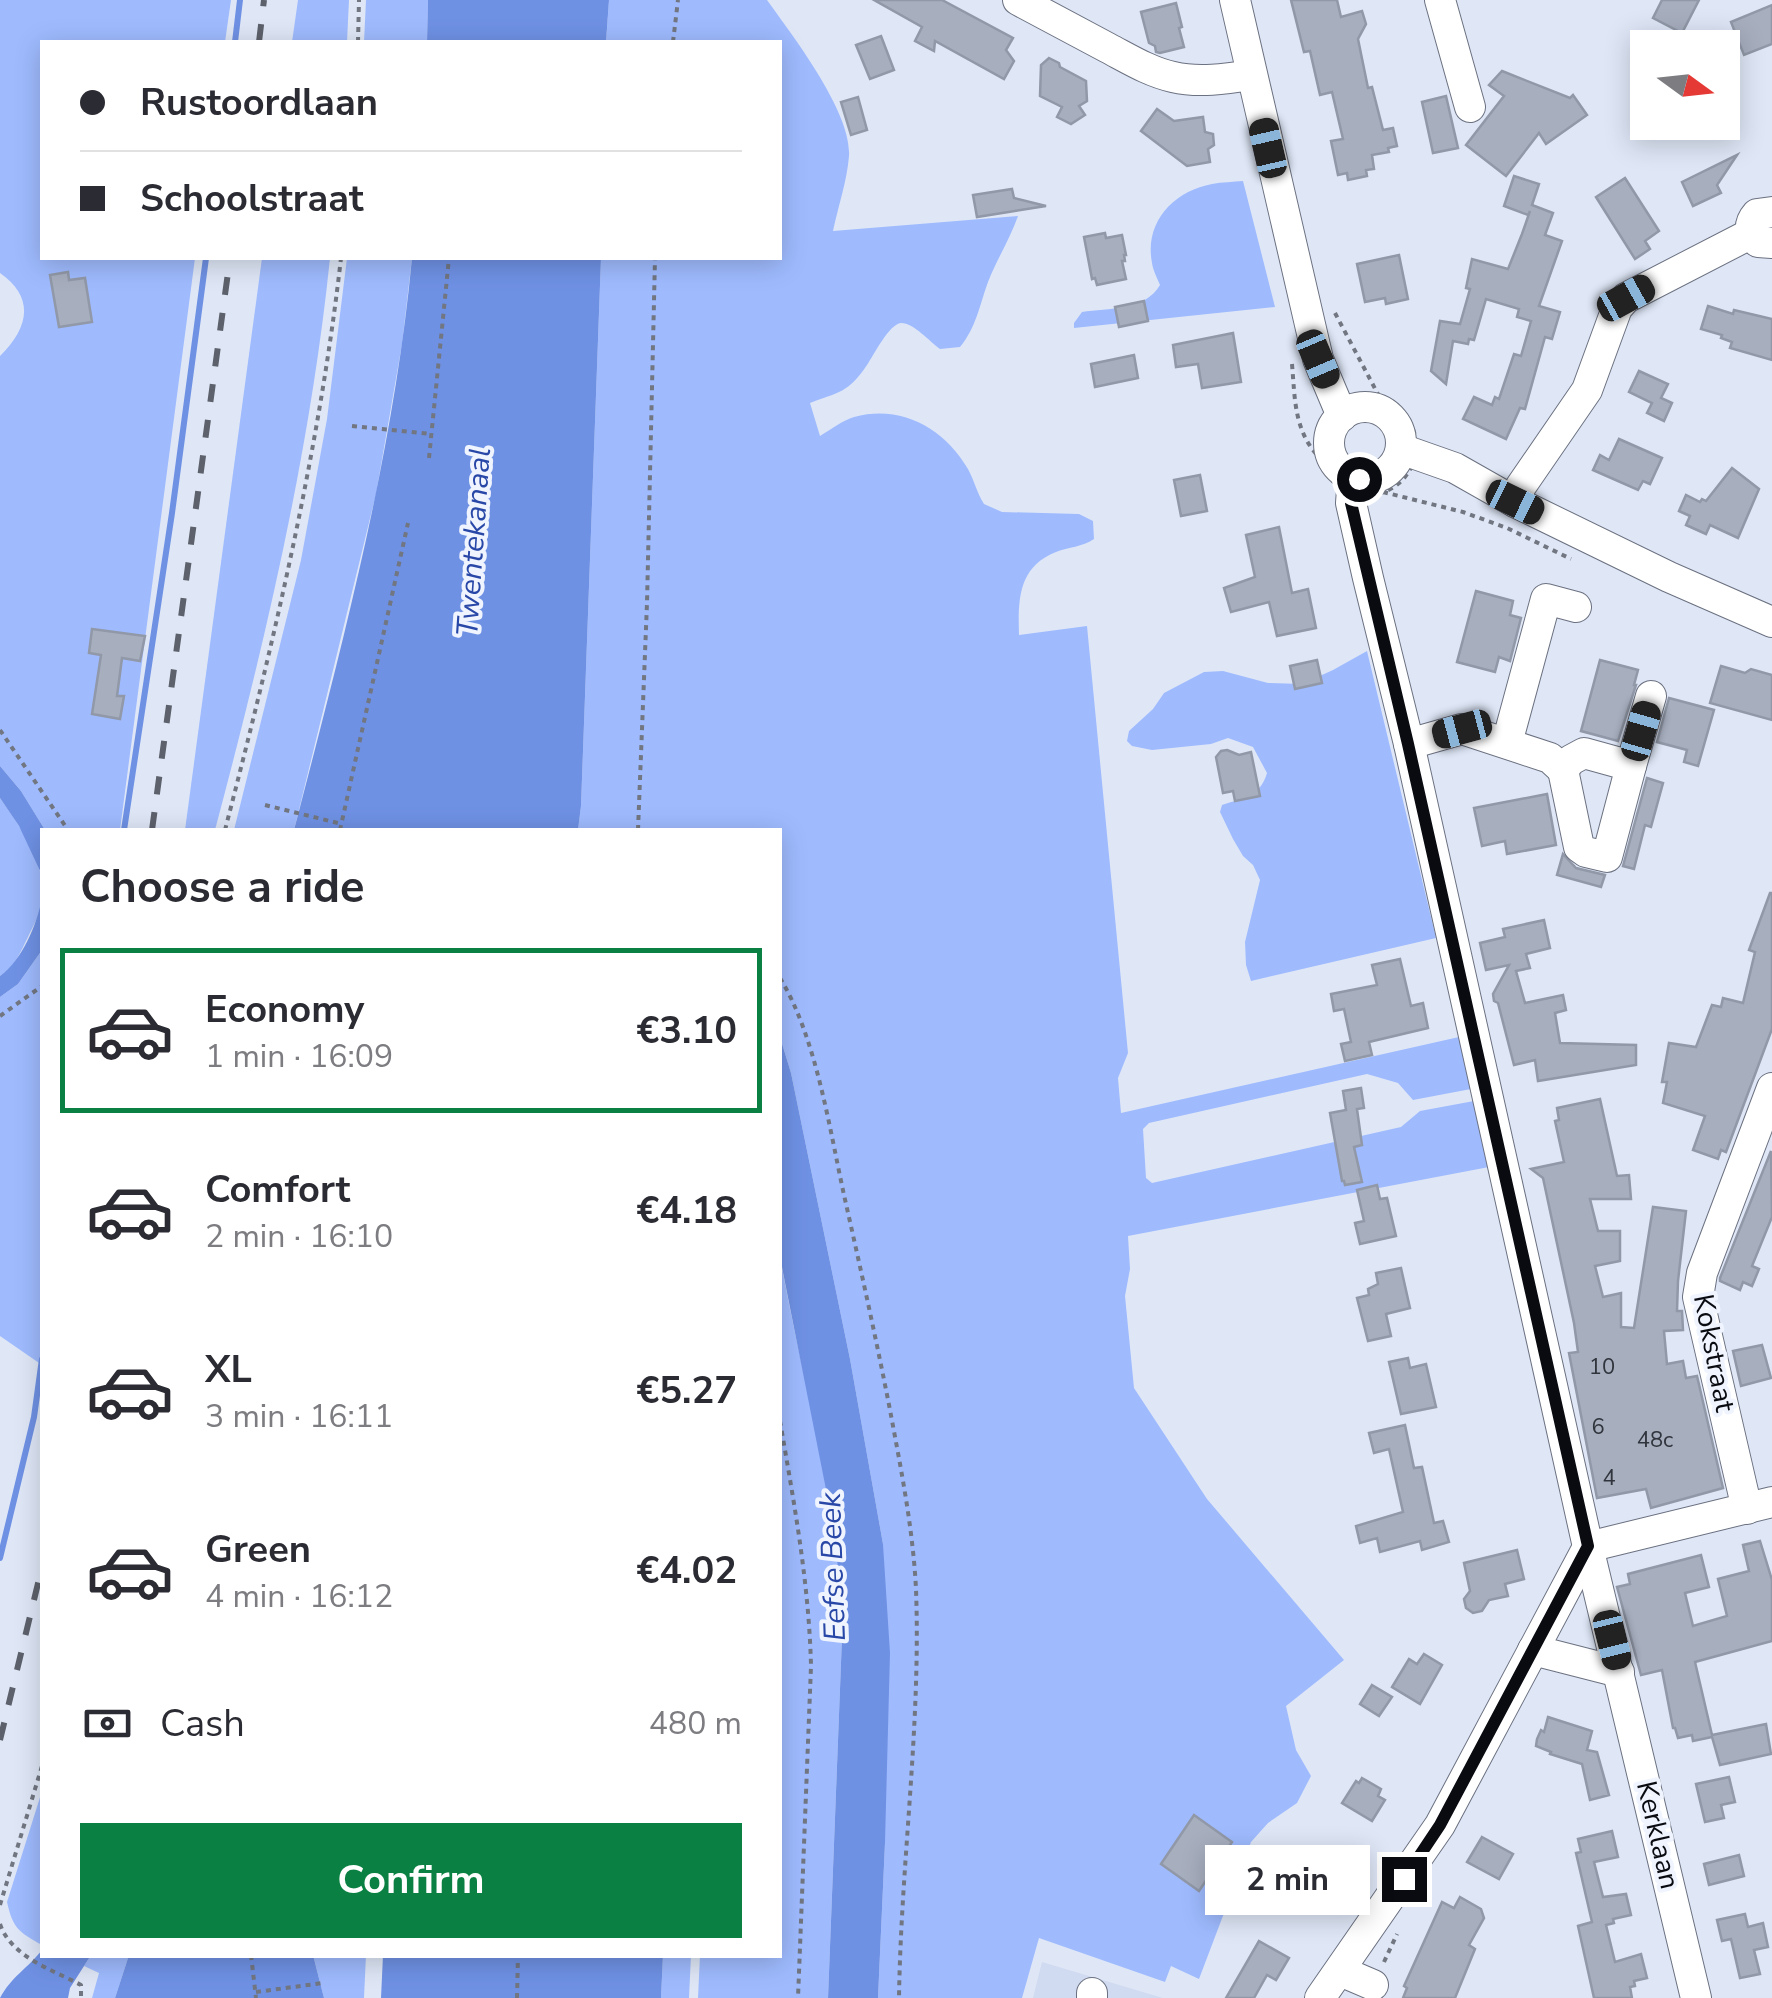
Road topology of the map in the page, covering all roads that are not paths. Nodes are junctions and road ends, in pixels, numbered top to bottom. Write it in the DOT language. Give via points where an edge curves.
graph roads {
  1 [pos="1018,0"];
  2 [pos="1235,0"];
  3 [pos="1440,0"];
  4 [pos="1251,75"];
  5 [pos="1470,107"];
  6 [pos="1765,230"];
  7 [pos="1349,407"];
  8 [pos="1400,466"];
  9 [pos="1352,485"];
  10 [pos="1510,499"];
  11 [pos="1576,607"];
  12 [pos="1772,622"];
  13 [pos="1652,696"];
  14 [pos="1507,743"];
  15 [pos="1408,744"];
  16 [pos="1631,766"];
  17 [pos="1563,770"];
  18 [pos="1772,1088"];
  19 [pos="1760,1506"];
  20 [pos="1588,1546"];
  21 [pos="1533,1650"];
  22 [pos="1619,1672"];
  23 [pos="1342,1968"];
  24 [pos="1373,1985"];
  25 [pos="1320,1998"];
  26 [pos="1696,1998"];
  1 -- 4 [label="street" via="1172,77"];
  2 -- 4 [label="street"];
  3 -- 5 [label="street"];
  4 -- 7 [label="street" via="1318,359"];
  6 -- 10 [label="street" via="1626,298 1587,390"];
  7 -- 8 [label="street" via="1376,409 1390,418 1399,432"];
  7 -- 9 [label="street" via="1332,430 1329,448"];
  8 -- 9 [label="street"];
  8 -- 10 [label="street" via="1455,468"];
  9 -- 15 [label="street, Kerklaan"];
  10 -- 12 [label="street"];
  11 -- 14 [label="street" via="1546,600"];
  13 -- 16 [label="street"];
  14 -- 15 [label="street" via="1462,729"];
  14 -- 17 [label="street" via="1550,758"];
  15 -- 20 [label="street, Kerklaan"];
  16 -- 17 [label="street" via="1584,754"];
  16 -- 17 [label="street" via="1607,857 1579,847"];
  18 -- 19 [label="street, Kokstraat" via="1698,1297"];
  19 -- 20 [label="street"];
  20 -- 21 [label="street"];
  20 -- 22 [label="street, Kerklaan"];
  21 -- 22 [label="street"];
  21 -- 23 [label="street" via="1440,1825"];
  22 -- 26 [label="street, Kerklaan"];
  23 -- 24 [label="street"];
  23 -- 25 [label="street"];
}
